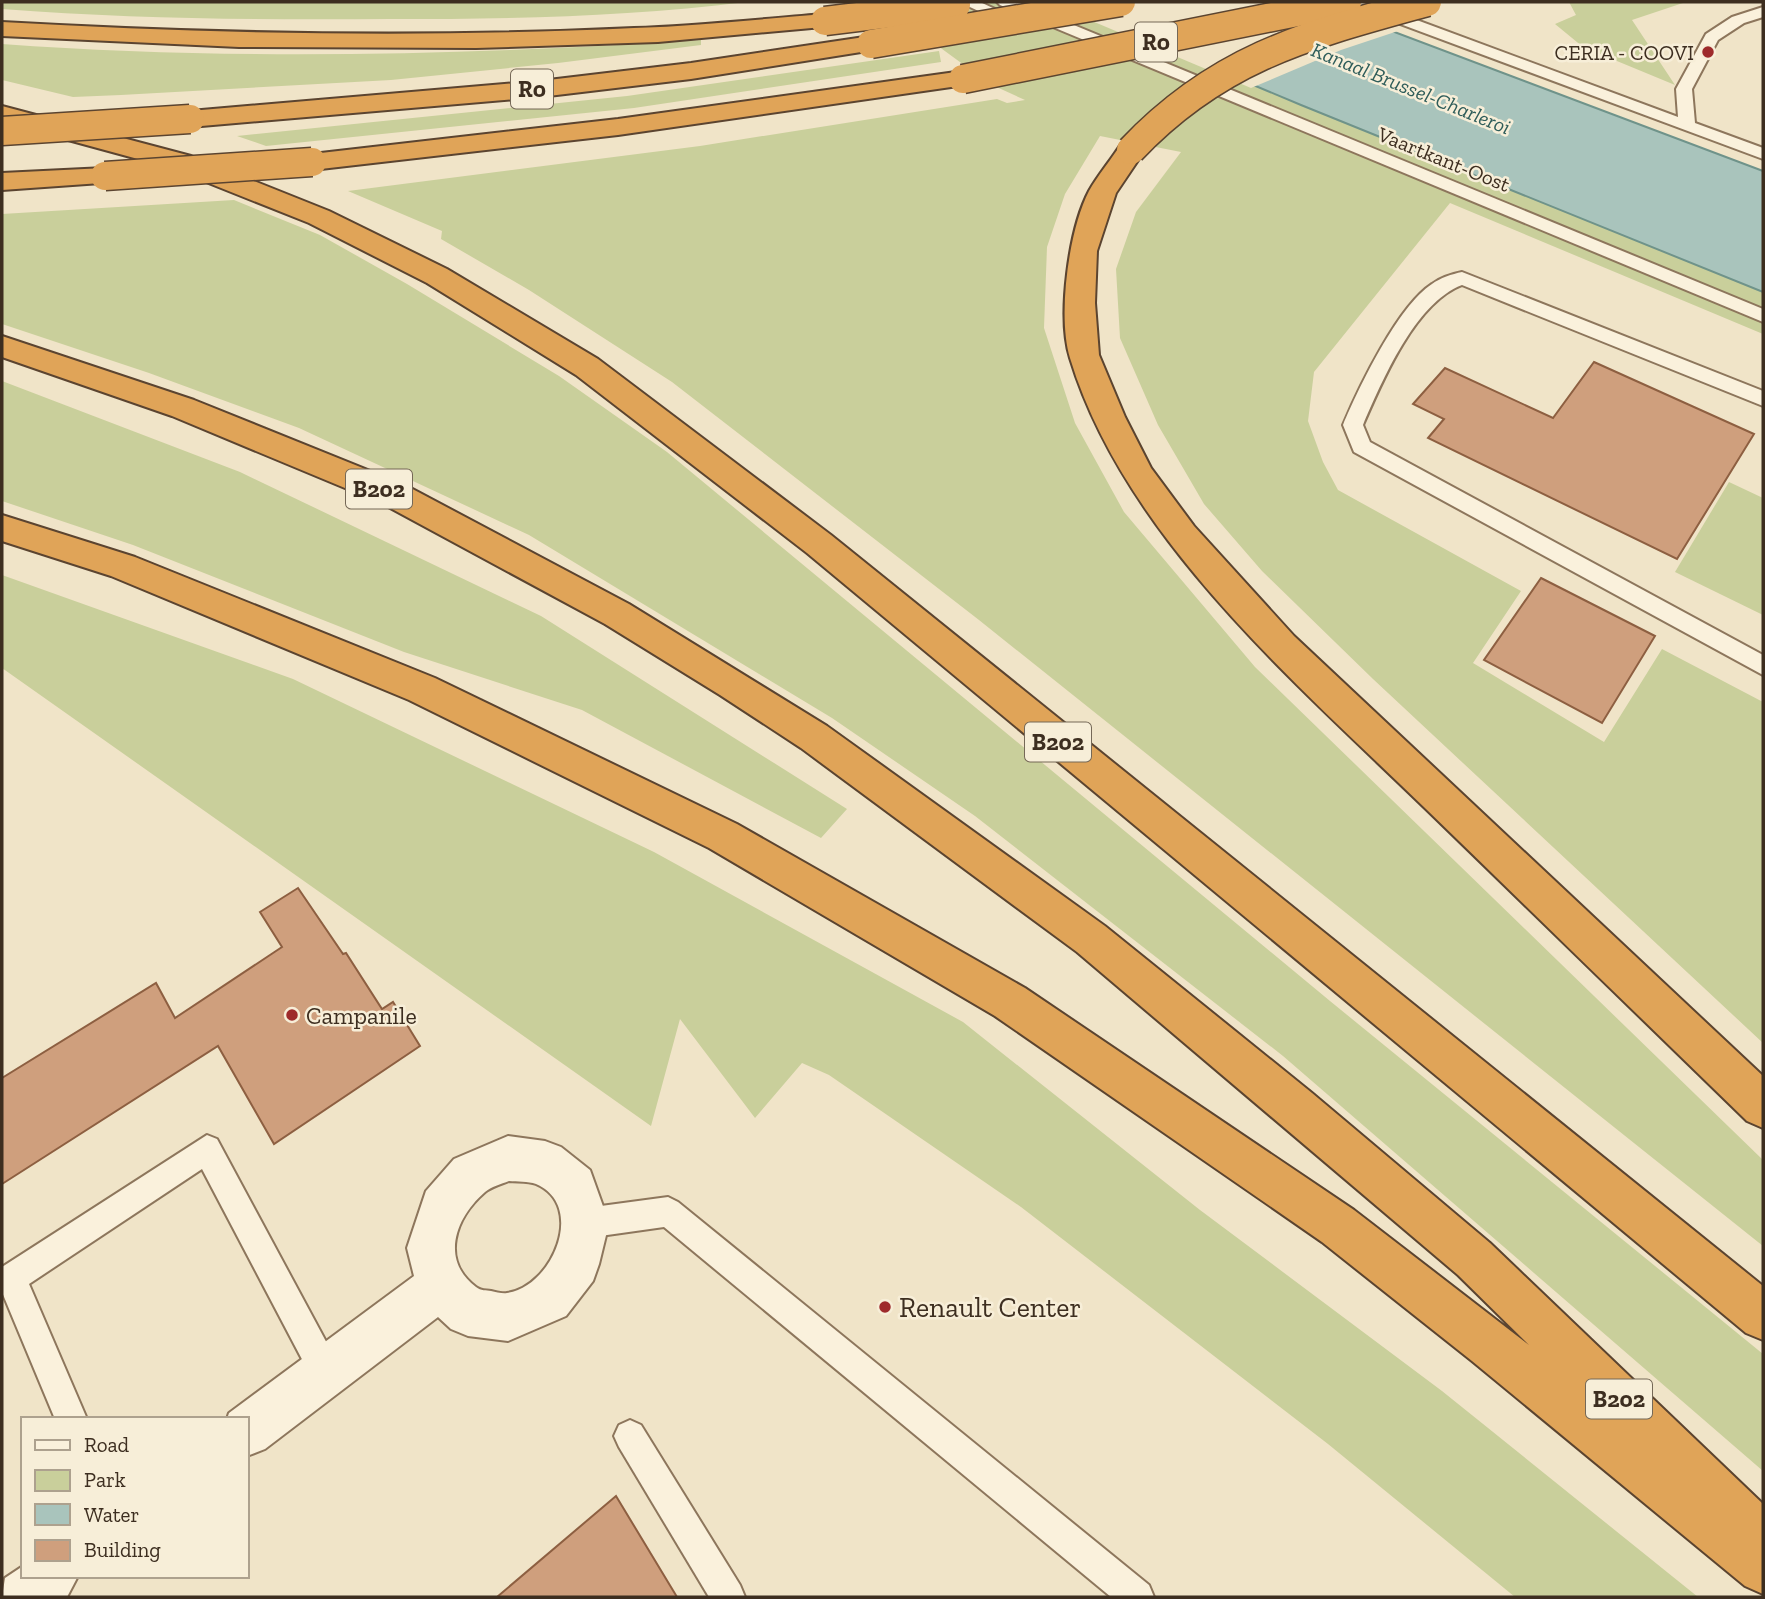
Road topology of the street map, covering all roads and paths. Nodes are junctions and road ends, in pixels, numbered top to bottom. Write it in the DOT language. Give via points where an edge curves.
graph roads {
  1 [pos="967,2"];
  2 [pos="979,2"];
  3 [pos="1005,2"];
  4 [pos="1121,2"];
  5 [pos="1347,2"];
  6 [pos="1354,2"];
  7 [pos="1427,2"];
  8 [pos="1763,12"];
  9 [pos="2,29"];
  10 [pos="2,114"];
  11 [pos="1296,123"];
  12 [pos="1687,125"];
  13 [pos="2,131"];
  14 [pos="1763,154"];
  15 [pos="2,182"];
  16 [pos="1763,316"];
  17 [pos="2,346"];
  18 [pos="1763,399"];
  19 [pos="2,528"];
  20 [pos="1763,666"];
  21 [pos="1763,1107"];
  22 [pos="586,1223"];
  23 [pos="440,1286"];
  24 [pos="1763,1316"];
  25 [pos="326,1373"];
  26 [pos="70,1417"];
  27 [pos="248,1430"];
  28 [pos="630,1436"];
  29 [pos="1763,1539"];
  30 [pos="1763,1568"];
  31 [pos="49,1578"];
  32 [pos="24,1597"];
  33 [pos="728,1597"];
  34 [pos="1137,1597"];
  1 -- 11 [label="lane, Vaartkant-Oost" via="1233,114"];
  2 -- 9 [label="highway, bridge" via="825,21 636,36 347,41 146,38"];
  3 -- 11 [label="lane, Vaartkant-Oost"];
  4 -- 13 [label="highway, R0, bridge" via="691,71 540,89 190,120"];
  5 -- 15 [label="highway, R0, bridge" via="963,79 618,127 312,162"];
  6 -- 12 [label="lane"];
  7 -- 21 [label="highway, bridge" via="1268,53 1186,98 1130,150 1102,193 1083,251 1084,355 1138,475 1182,535 1280,646"];
  8 -- 12 [label="lane" via="1738,20 1712,37 1684,89"];
  10 -- 24 [label="highway, B202" via="181,162 319,217 437,276 587,367 819,544"];
  11 -- 16 [label="lane, Vaartkant-Oost"];
  12 -- 14 [label="lane"];
  17 -- 29 [label="highway, B202" via="183,408 393,494 617,614 814,737 1091,939 1296,1108 1474,1259"];
  18 -- 20 [label="lane" via="1462,278 1437,289 1421,308 1362,401 1353,425 1361,447"];
  19 -- 30 [label="highway, B202" via="123,566 422,689 723,836 1010,1002 1338,1226"];
  22 -- 23 [label="street" via="576,1264 548,1299 508,1317 468,1312"];
  22 -- 23 [label="street" via="575,1186 545,1163 508,1158 470,1175 442,1207 430,1248"];
  22 -- 34 [label="lane" via="668,1212"];
  23 -- 25 [label="street"];
  25 -- 26 [label="lane" via="207,1149 11,1278"];
  25 -- 27 [label="street"];
  28 -- 33 [label="lane"];
  31 -- 32 [label="street"];
}
